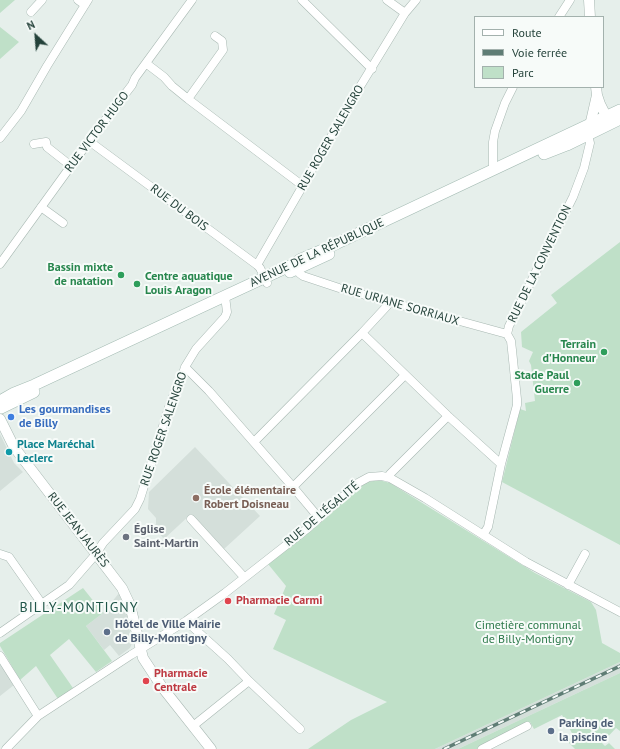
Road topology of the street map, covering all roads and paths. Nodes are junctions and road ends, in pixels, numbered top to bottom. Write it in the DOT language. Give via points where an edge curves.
graph roads {
  1 [pos="42,0"];
  2 [pos="192,0"];
  3 [pos="302,0"];
  4 [pos="387,0"];
  5 [pos="416,0"];
  6 [pos="570,0"];
  7 [pos="589,0"];
  8 [pos="84,2"];
  9 [pos="31,12"];
  10 [pos="406,12"];
  11 [pos="560,16"];
  12 [pos="590,16"];
  13 [pos="215,36"];
  14 [pos="147,64"];
  15 [pos="372,69"];
  16 [pos="512,88"];
  17 [pos="596,91"];
  18 [pos="188,99"];
  19 [pos="620,110"];
  20 [pos="606,116"];
  21 [pos="620,119"];
  22 [pos="593,129"];
  23 [pos="0,138"];
  24 [pos="89,141"];
  25 [pos="34,144"];
  26 [pos="71,166"];
  27 [pos="493,170"];
  28 [pos="303,186"];
  29 [pos="41,207"];
  30 [pos="63,223"];
  31 [pos="0,264"];
  32 [pos="257,265"];
  33 [pos="295,267"];
  34 [pos="266,280"];
  35 [pos="226,299"];
  36 [pos="389,302"];
  37 [pos="362,333"];
  38 [pos="507,334"];
  39 [pos="185,366"];
  40 [pos="405,375"];
  41 [pos="0,401"];
  42 [pos="0,408"];
  43 [pos="448,416"];
  44 [pos="0,419"];
  45 [pos="254,442"];
  46 [pos="501,464"];
  47 [pos="390,478"];
  48 [pos="293,487"];
  49 [pos="319,518"];
  50 [pos="191,519"];
  51 [pos="483,535"];
  52 [pos="0,554"];
  53 [pos="96,554"];
  54 [pos="585,554"];
  55 [pos="244,577"];
  56 [pos="568,585"];
  57 [pos="42,604"];
  58 [pos="620,612"];
  59 [pos="186,621"];
  60 [pos="0,633"];
  61 [pos="140,649"];
  62 [pos="0,656"];
  63 [pos="249,681"];
  64 [pos="38,716"];
  65 [pos="193,726"];
  66 [pos="527,726"];
  67 [pos="300,729"];
  68 [pos="6,749"];
  69 [pos="211,749"];
  70 [pos="482,749"];
  1 -- 9 [label="street"];
  2 -- 14 [label="street, RUE VICTOR HUGO"];
  3 -- 15 [label="street"];
  4 -- 10 [label="street"];
  5 -- 10 [label="street, RUE ROGER SALENGRO"];
  6 -- 11 [label="street"];
  7 -- 12 [label="street"];
  8 -- 23 [label="street" via="21,111"];
  10 -- 15 [label="street, RUE ROGER SALENGRO"];
  13 -- 18 [label="street" via="222,41 223,50"];
  14 -- 18 [label="street"];
  14 -- 24 [label="street, RUE VICTOR HUGO"];
  15 -- 28 [label="street, RUE ROGER SALENGRO"];
  16 -- 27 [label="street" via="495,131"];
  17 -- 20 [label="street"];
  17 -- 22 [label="street"];
  18 -- 28 [label="street"];
  19 -- 20 [label="main road"];
  20 -- 22 [label="main road"];
  21 -- 22 [label="main road"];
  22 -- 27 [label="main road, AVENUE DE LA RÉPUBLIQUE"];
  22 -- 33 [label="main road, AVENUE DE LA RÉPUBLIQUE" via="567,145"];
  22 -- 38 [label="street, RUE DE LA CONVENTION" via="584,168 573,197 514,313"];
  24 -- 26 [label="street, RUE VICTOR HUGO"];
  24 -- 32 [label="street, RUE DU BOIS"];
  25 -- 26 [label="street" via="46,142 47,147"];
  26 -- 29 [label="street, RUE VICTOR HUGO"];
  27 -- 33 [label="main road, AVENUE DE LA RÉPUBLIQUE" via="301,258"];
  28 -- 32 [label="street, RUE ROGER SALENGRO"];
  29 -- 30 [label="street"];
  29 -- 31 [label="street, RUE VICTOR HUGO"];
  32 -- 34 [label="street, RUE DU BOIS"];
  33 -- 34 [label="main road, AVENUE DE LA RÉPUBLIQUE"];
  33 -- 36 [label="street, RUE URIANE SORRIAUX" via="304,276 313,280"];
  34 -- 35 [label="main road, AVENUE DE LA RÉPUBLIQUE"];
  35 -- 39 [label="street, RUE ROGER SALENGRO" via="225,317 196,349"];
  35 -- 41 [label="main road, AVENUE DE LA RÉPUBLIQUE"];
  35 -- 42 [label="main road, AVENUE DE LA RÉPUBLIQUE"];
  36 -- 37 [label="street"];
  36 -- 38 [label="street, RUE URIANE SORRIAUX"];
  37 -- 40 [label="street"];
  37 -- 45 [label="street"];
  38 -- 46 [label="street, RUE DE LA CONVENTION" via="511,341 517,400"];
  39 -- 45 [label="street"];
  39 -- 53 [label="street, RUE ROGER SALENGRO" via="140,498 135,508"];
  40 -- 43 [label="street"];
  40 -- 48 [label="street"];
  43 -- 46 [label="street"];
  43 -- 47 [label="street" via="390,474"];
  44 -- 53 [label="street, RUE JEAN JAURÈS" via="14,447"];
  45 -- 48 [label="street"];
  46 -- 51 [label="street, RUE DE LA CONVENTION" via="488,527"];
  47 -- 49 [label="street, RUE DE L'ÉGALITÉ" via="375,476 364,479"];
  47 -- 51 [label="street, RUE DE L'ÉGALITÉ"];
  48 -- 49 [label="street"];
  49 -- 55 [label="street, RUE DE L'ÉGALITÉ"];
  50 -- 55 [label="street"];
  51 -- 56 [label="street, RUE DE L'ÉGALITÉ"];
  52 -- 57 [label="street" via="8,557"];
  53 -- 57 [label="street, RUE ROGER SALENGRO" via="69,585"];
  53 -- 61 [label="street, RUE JEAN JAURÈS" via="126,595"];
  54 -- 56 [label="street"];
  55 -- 59 [label="street, RUE DE L'ÉGALITÉ"];
  56 -- 58 [label="street, RUE DE L'ÉGALITÉ"];
  57 -- 60 [label="street, RUE ROGER SALENGRO"];
  59 -- 61 [label="street, RUE DE L'ÉGALITÉ"];
  59 -- 63 [label="street"];
  61 -- 64 [label="street, RUE DE L'ÉGALITÉ"];
  61 -- 65 [label="street, RUE JEAN JAURÈS" via="150,670"];
  62 -- 64 [label="street"];
  63 -- 65 [label="street"];
  63 -- 67 [label="street"];
  64 -- 68 [label="street, RUE DE L'ÉGALITÉ"];
  65 -- 69 [label="street, RUE JEAN JAURÈS"];
  66 -- 70 [label="street"];
}
